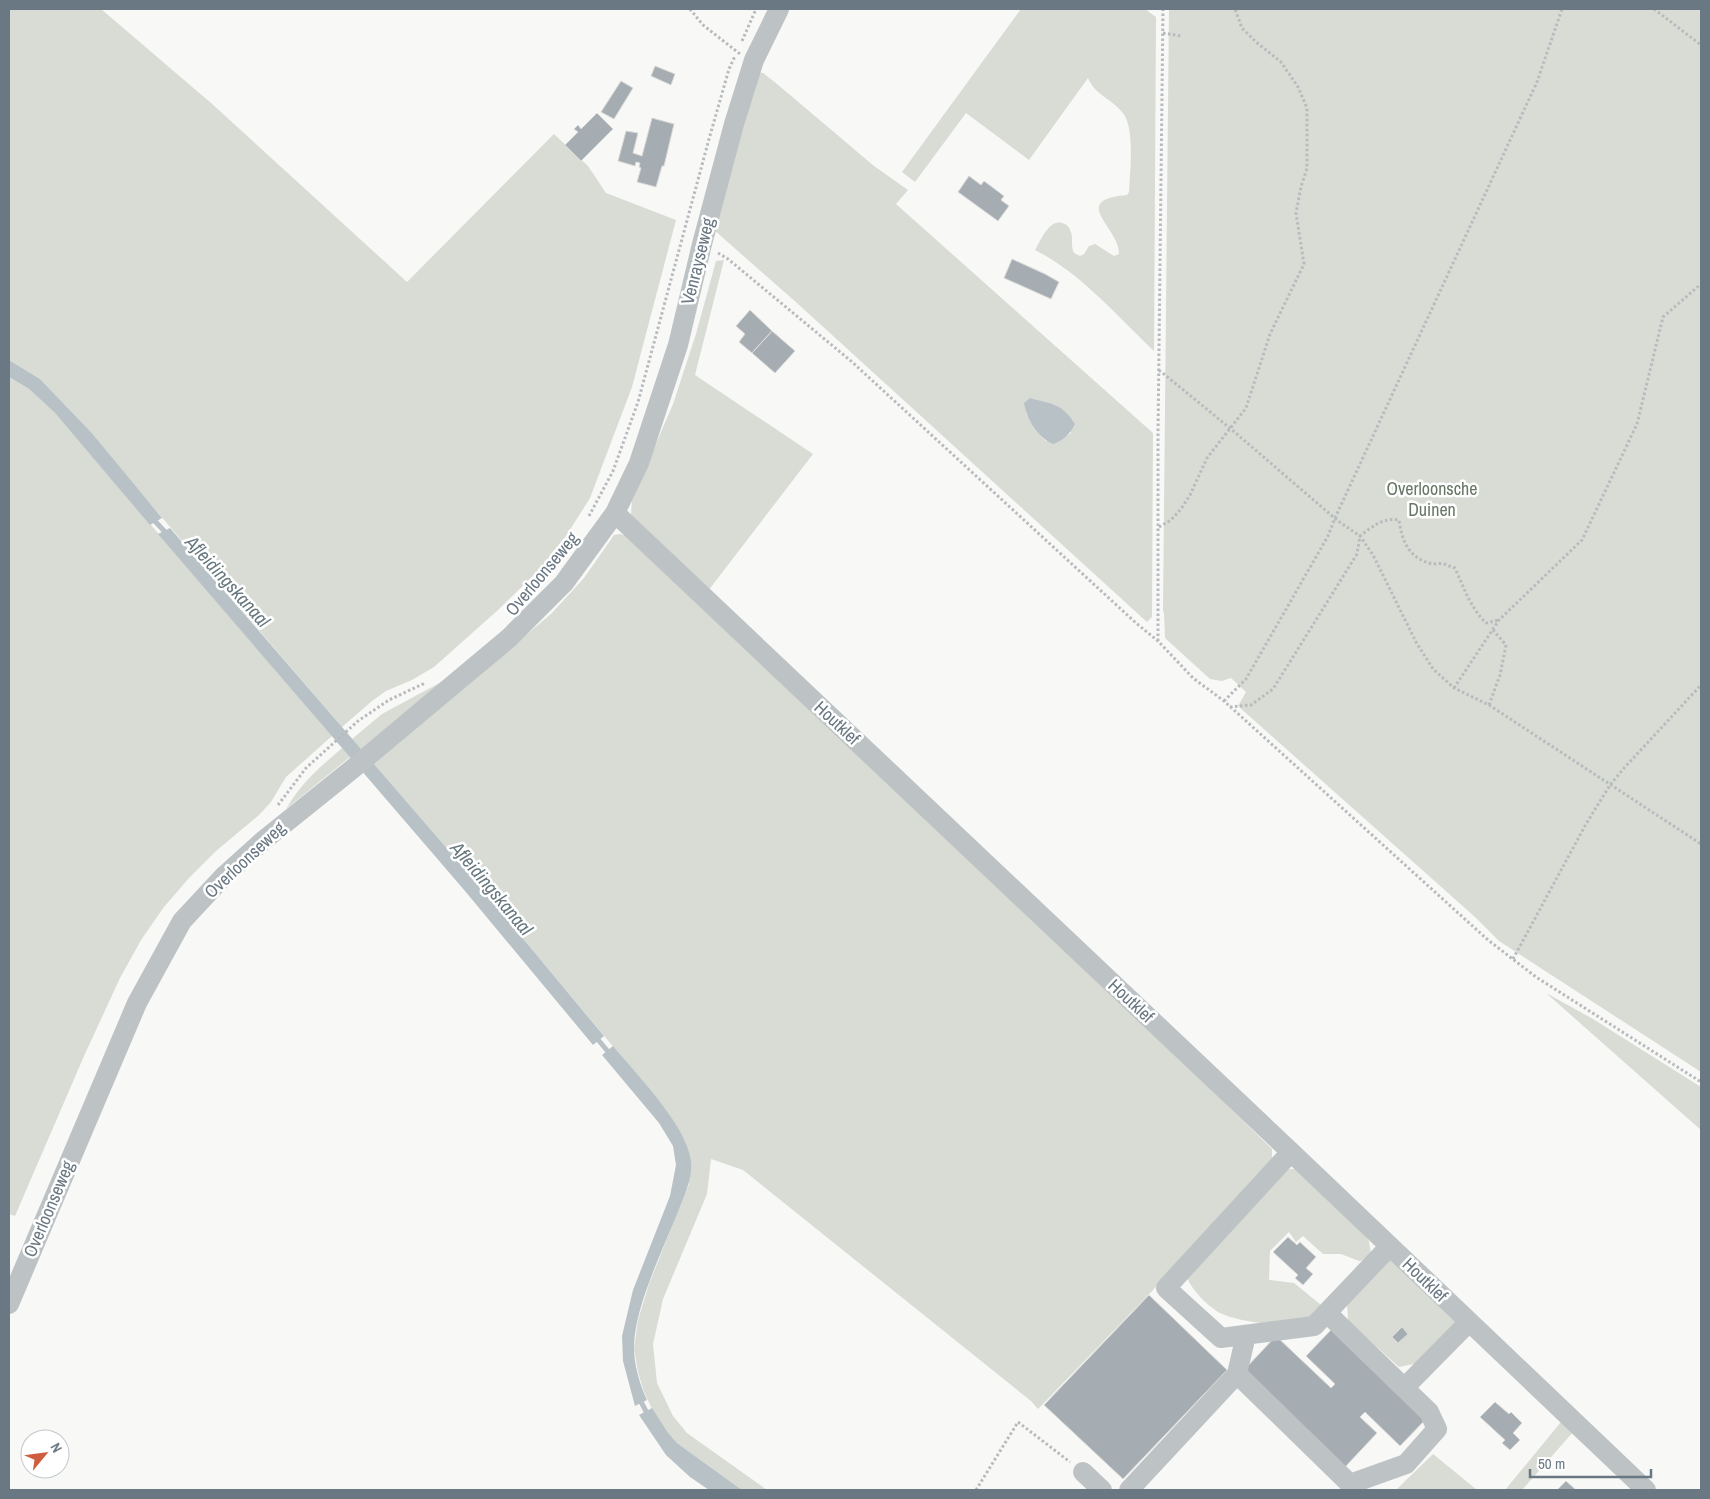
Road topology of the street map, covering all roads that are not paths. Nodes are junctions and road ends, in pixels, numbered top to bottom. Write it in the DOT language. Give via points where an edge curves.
graph roads {
  1 [pos="779,9"];
  2 [pos="615,513"];
  3 [pos="1291,1152"];
  4 [pos="1390,1246"];
  5 [pos="9,1304"];
  6 [pos="1327,1313"];
  7 [pos="1470,1322"];
  8 [pos="1246,1335"];
  9 [pos="1237,1374"];
  10 [pos="1404,1388"];
  11 [pos="1083,1472"];
  12 [pos="1102,1490"];
  13 [pos="1129,1490"];
  14 [pos="1646,1490"];
  1 -- 2 [label="street, Venrayseweg" via="754,60 734,124 678,345 639,463"];
  2 -- 3 [label="street, Houtklef"];
  2 -- 5 [label="street, Overloonseweg" via="564,583 516,632 264,840 182,921 137,1003"];
  3 -- 4 [label="street, Houtklef"];
  3 -- 8 [label="street" via="1166,1288 1221,1338"];
  4 -- 6 [label="street"];
  4 -- 7 [label="street, Houtklef"];
  6 -- 8 [label="street" via="1314,1326"];
  6 -- 10 [label="street"];
  7 -- 10 [label="street"];
  7 -- 14 [label="street, Houtklef"];
  8 -- 9 [label="street"];
  9 -- 10 [label="street" via="1350,1484 1406,1464 1438,1430 1429,1412"];
  9 -- 13 [label="street"];
  11 -- 12 [label="street"];
}
